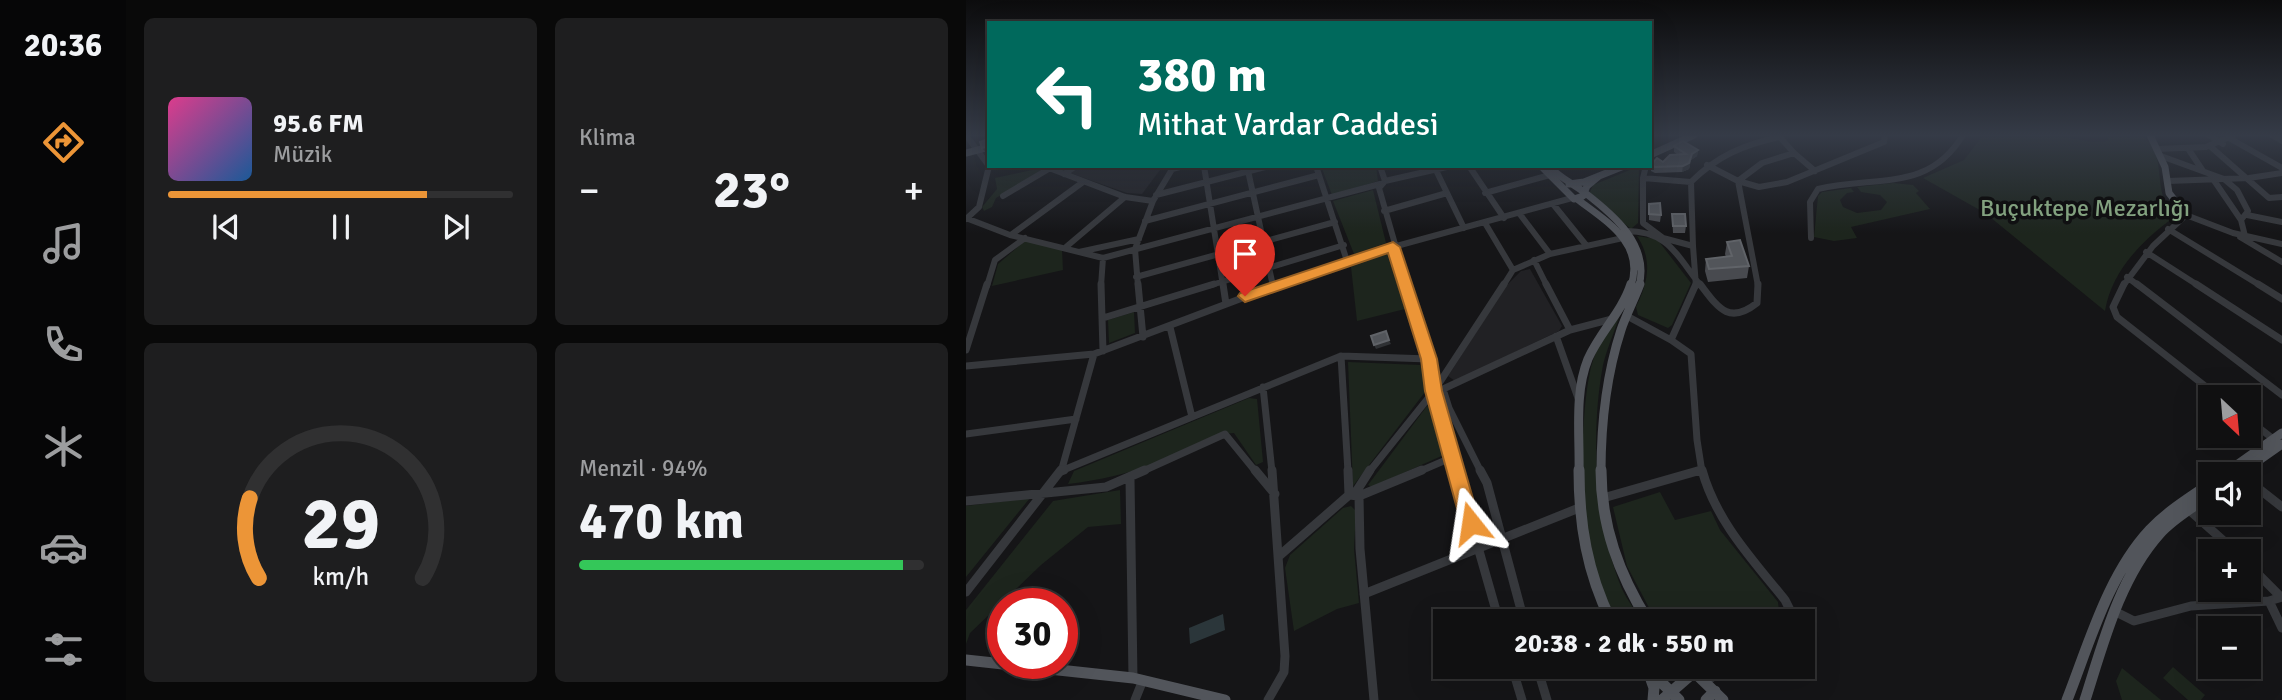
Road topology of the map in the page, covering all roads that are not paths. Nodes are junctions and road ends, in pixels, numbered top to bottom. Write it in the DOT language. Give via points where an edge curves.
graph roads {
  1 [pos="989,168"];
  2 [pos="1049,168"];
  3 [pos="1053,168"];
  4 [pos="1073,168"];
  5 [pos="1173,168"];
  6 [pos="1204,168"];
  7 [pos="1317,168"];
  8 [pos="1380,168"];
  9 [pos="1432,168"];
  10 [pos="1435,168"];
  11 [pos="1470,168"];
  12 [pos="1619,168"];
  13 [pos="1646,168"];
  14 [pos="1704,168"];
  15 [pos="1712,168"];
  16 [pos="1756,168"];
  17 [pos="1811,168"];
  18 [pos="1823,168"];
  19 [pos="1933,168"];
  20 [pos="2164,168"];
  21 [pos="2195,168"];
  22 [pos="2201,168"];
  23 [pos="2236,168"];
  24 [pos="1247,169"];
  25 [pos="1549,171"];
  26 [pos="1815,171"];
  27 [pos="2203,171"];
  28 [pos="2282,173"];
  29 [pos="1064,174"];
  30 [pos="1319,175"];
  31 [pos="1597,177"];
  32 [pos="1643,178"];
  33 [pos="2249,178"];
  34 [pos="2213,179"];
  35 [pos="2224,179"];
  36 [pos="1738,181"];
  37 [pos="2168,181"];
  38 [pos="1083,182"];
  39 [pos="1207,182"];
  40 [pos="1691,182"];
  41 [pos="1381,184"];
  42 [pos="1568,184"];
  43 [pos="1577,189"];
  44 [pos="1253,193"];
  45 [pos="1447,193"];
  46 [pos="1485,193"];
  47 [pos="1003,197"];
  48 [pos="1125,197"];
  49 [pos="1575,197"];
  50 [pos="2282,197"];
  51 [pos="1155,198"];
  52 [pos="1328,198"];
  53 [pos="1210,204"];
  54 [pos="1553,204"];
  55 [pos="1384,211"];
  56 [pos="1520,213"];
  57 [pos="2186,215"];
  58 [pos="1257,217"];
  59 [pos="2244,217"];
  60 [pos="966,218"];
  61 [pos="1504,218"];
  62 [pos="1145,221"];
  63 [pos="1335,222"];
  64 [pos="2282,222"];
  65 [pos="1485,223"];
  66 [pos="1213,228"];
  67 [pos="1464,228"];
  68 [pos="2168,229"];
  69 [pos="2233,233"];
  70 [pos="1010,235"];
  71 [pos="1626,235"];
  72 [pos="2245,236"];
  73 [pos="1026,237"];
  74 [pos="1663,238"];
  75 [pos="1811,238"];
  76 [pos="1139,239"];
  77 [pos="1262,241"];
  78 [pos="2282,244"];
  79 [pos="1344,245"];
  80 [pos="1586,245"];
  81 [pos="1693,246"];
  82 [pos="1066,247"];
  83 [pos="1393,247"];
  84 [pos="1135,249"];
  85 [pos="1079,252"];
  86 [pos="2146,252"];
  87 [pos="1217,253"];
  88 [pos="1550,254"];
  89 [pos="1103,258"];
  90 [pos="1534,260"];
  91 [pos="2282,262"];
  92 [pos="1348,264"];
  93 [pos="1270,268"];
  94 [pos="1513,270"];
  95 [pos="1136,277"];
  96 [pos="1696,277"];
  97 [pos="2127,277"];
  98 [pos="1222,282"];
  99 [pos="1273,286"];
  100 [pos="2282,299"];
  101 [pos="1226,304"];
  102 [pos="1140,306"];
  103 [pos="1627,316"];
  104 [pos="1103,318"];
  105 [pos="1612,319"];
  106 [pos="975,323"];
  107 [pos="966,324"];
  108 [pos="1170,327"];
  109 [pos="1570,330"];
  110 [pos="1556,336"];
  111 [pos="1143,337"];
  112 [pos="2282,340"];
  113 [pos="1671,341"];
  114 [pos="966,350"];
  115 [pos="1098,352"];
  116 [pos="1341,356"];
  117 [pos="1429,359"];
  118 [pos="966,366"];
  119 [pos="2205,385"];
  120 [pos="1263,387"];
  121 [pos="1438,390"];
  122 [pos="2282,396"];
  123 [pos="1581,406"];
  124 [pos="1192,417"];
  125 [pos="1076,419"];
  126 [pos="2261,428"];
  127 [pos="966,434"];
  128 [pos="2280,441"];
  129 [pos="1454,457"];
  130 [pos="2244,462"];
  131 [pos="2255,462"];
  132 [pos="1701,470"];
  133 [pos="1061,471"];
  134 [pos="1130,479"];
  135 [pos="2261,490"];
  136 [pos="1047,492"];
  137 [pos="2198,493"];
  138 [pos="1275,494"];
  139 [pos="1354,495"];
  140 [pos="1603,498"];
  141 [pos="966,501"];
  142 [pos="2198,504"];
  143 [pos="2282,507"];
  144 [pos="1578,508"];
  145 [pos="2189,510"];
  146 [pos="1500,539"];
  147 [pos="2222,539"];
  148 [pos="1478,549"];
  149 [pos="1279,556"];
  150 [pos="2261,577"];
  151 [pos="966,592"];
  152 [pos="1364,594"];
  153 [pos="2281,597"];
  154 [pos="2269,601"];
  155 [pos="1496,609"];
  156 [pos="1520,609"];
  157 [pos="1605,609"];
  158 [pos="1640,609"];
  159 [pos="1790,609"];
  160 [pos="2116,611"];
  161 [pos="2282,628"];
  162 [pos="966,660"];
  163 [pos="1138,679"];
  164 [pos="1516,679"];
  165 [pos="1541,679"];
  166 [pos="1651,679"];
  167 [pos="1655,679"];
  168 [pos="1684,679"];
  169 [pos="1702,679"];
  170 [pos="1709,679"];
  171 [pos="1705,682"];
  172 [pos="1715,697"];
  173 [pos="1671,698"];
  174 [pos="1135,700"];
  175 [pos="1225,700"];
  176 [pos="1268,700"];
  177 [pos="1374,700"];
  178 [pos="1522,700"];
  179 [pos="1547,700"];
  180 [pos="1653,700"];
  181 [pos="2067,700"];
  182 [pos="2085,700"];
  1 -- 60 [label="street" via="979,207"];
  2 -- 47 [label="street"];
  3 -- 29 [label="street"];
  4 -- 29 [label="street"];
  5 -- 51 [label="street"];
  6 -- 39 [label="street"];
  7 -- 30 [label="street"];
  8 -- 41 [label="street"];
  9 -- 41 [label="street"];
  10 -- 45 [label="street"];
  11 -- 46 [label="street"];
  12 -- 31 [label="main road"];
  13 -- 32 [label="street"];
  14 -- 40 [label="street"];
  15 -- 36 [label="street"];
  16 -- 36 [label="street"];
  17 -- 26 [label="street"];
  18 -- 26 [label="street"];
  19 -- 75 [label="street" via="1915,177 1818,189 1810,202"];
  20 -- 37 [label="main road"];
  21 -- 27 [label="street"];
  22 -- 27 [label="street"];
  23 -- 33 [label="street"];
  24 -- 39 [label="street"];
  24 -- 44 [label="street"];
  25 -- 42 [label="main road"];
  25 -- 46 [label="street"];
  25 -- 49 [label="main road"];
  26 -- 36 [label="street" via="1761,187"];
  27 -- 35 [label="street"];
  28 -- 33 [label="street"];
  29 -- 38 [label="street"];
  30 -- 44 [label="street"];
  30 -- 52 [label="street"];
  31 -- 42 [label="main road"];
  31 -- 43 [label="main road"];
  31 -- 49 [label="main road"];
  32 -- 40 [label="street"];
  32 -- 74 [label="street" via="1643,223"];
  33 -- 35 [label="street"];
  33 -- 50 [label="street" via="2269,198"];
  34 -- 35 [label="street"];
  34 -- 37 [label="street"];
  34 -- 59 [label="street"];
  35 -- 59 [label="street" via="2236,190"];
  36 -- 96 [label="street" via="1759,290 1757,303 1727,314"];
  37 -- 57 [label="main road" via="2169,193"];
  38 -- 48 [label="street"];
  38 -- 70 [label="street"];
  39 -- 51 [label="street"];
  39 -- 53 [label="street"];
  40 -- 81 [label="street"];
  41 -- 52 [label="street"];
  41 -- 55 [label="street"];
  42 -- 43 [label="main road"];
  43 -- 49 [label="main road"];
  44 -- 53 [label="street"];
  44 -- 58 [label="street"];
  45 -- 55 [label="street"];
  45 -- 67 [label="street"];
  46 -- 61 [label="street"];
  48 -- 51 [label="street"];
  48 -- 82 [label="street"];
  49 -- 54 [label="street"];
  49 -- 71 [label="main road"];
  51 -- 62 [label="street"];
  52 -- 58 [label="street"];
  52 -- 63 [label="street"];
  53 -- 62 [label="street"];
  53 -- 66 [label="street"];
  54 -- 56 [label="street"];
  54 -- 80 [label="street"];
  55 -- 83 [label="street"];
  56 -- 61 [label="street"];
  56 -- 88 [label="street"];
  57 -- 68 [label="street"];
  57 -- 69 [label="street"];
  58 -- 66 [label="street"];
  58 -- 77 [label="street"];
  59 -- 64 [label="street"];
  59 -- 72 [label="street"];
  60 -- 70 [label="street"];
  61 -- 65 [label="street"];
  62 -- 76 [label="street"];
  63 -- 77 [label="street"];
  63 -- 79 [label="street"];
  65 -- 67 [label="street"];
  65 -- 94 [label="street"];
  66 -- 84 [label="street"];
  66 -- 87 [label="street"];
  67 -- 83 [label="street"];
  68 -- 86 [label="street"];
  68 -- 100 [label="street"];
  69 -- 72 [label="street"];
  69 -- 91 [label="street"];
  70 -- 73 [label="street"];
  71 -- 74 [label="street" via="1640,231"];
  71 -- 80 [label="street"];
  71 -- 103 [label="main road" via="1639,250 1643,270"];
  71 -- 105 [label="main road" via="1635,268"];
  72 -- 78 [label="street"];
  73 -- 82 [label="street"];
  73 -- 106 [label="street" via="995,260"];
  74 -- 81 [label="street"];
  74 -- 96 [label="street"];
  76 -- 84 [label="street"];
  76 -- 85 [label="street"];
  77 -- 87 [label="street"];
  77 -- 93 [label="street"];
  79 -- 92 [label="street"];
  79 -- 93 [label="street"];
  80 -- 88 [label="street"];
  81 -- 96 [label="street"];
  82 -- 85 [label="street"];
  83 -- 92 [label="street"];
  83 -- 117 [label="street"];
  84 -- 89 [label="street"];
  84 -- 95 [label="street"];
  85 -- 89 [label="street"];
  86 -- 97 [label="street"];
  86 -- 112 [label="street"];
  87 -- 95 [label="street"];
  87 -- 98 [label="street"];
  88 -- 90 [label="street"];
  89 -- 104 [label="street"];
  90 -- 94 [label="street"];
  90 -- 109 [label="street"];
  92 -- 99 [label="street"];
  93 -- 98 [label="street"];
  93 -- 99 [label="street"];
  94 -- 121 [label="street"];
  95 -- 102 [label="street"];
  96 -- 113 [label="street"];
  97 -- 119 [label="street" via="2113,307 2117,317"];
  97 -- 122 [label="street"];
  98 -- 101 [label="street"];
  98 -- 102 [label="street"];
  99 -- 101 [label="street"];
  101 -- 108 [label="street"];
  102 -- 104 [label="street"];
  102 -- 111 [label="street"];
  103 -- 113 [label="street"];
  103 -- 140 [label="main road" via="1606,391 1601,430"];
  104 -- 115 [label="street"];
  105 -- 109 [label="street"];
  105 -- 123 [label="main road" via="1587,363"];
  106 -- 107 [label="street"];
  106 -- 114 [label="street"];
  108 -- 111 [label="street"];
  108 -- 124 [label="street"];
  109 -- 110 [label="street"];
  110 -- 121 [label="street"];
  110 -- 123 [label="street"];
  111 -- 115 [label="street"];
  113 -- 132 [label="street" via="1691,355"];
  115 -- 118 [label="street"];
  115 -- 125 [label="street"];
  116 -- 117 [label="street"];
  116 -- 120 [label="street"];
  116 -- 139 [label="street"];
  117 -- 121 [label="street"];
  120 -- 124 [label="street"];
  120 -- 138 [label="street"];
  121 -- 129 [label="street"];
  121 -- 139 [label="street"];
  121 -- 146 [label="street" via="1486,483"];
  123 -- 144 [label="main road"];
  124 -- 133 [label="street"];
  125 -- 127 [label="street"];
  125 -- 133 [label="street"];
  126 -- 128 [label="street"];
  128 -- 130 [label="main road"];
  128 -- 131 [label="main road"];
  129 -- 139 [label="street"];
  129 -- 148 [label="street"];
  132 -- 140 [label="street"];
  132 -- 159 [label="street" via="1729,529"];
  133 -- 136 [label="street"];
  134 -- 136 [label="street" via="1106,487"];
  134 -- 138 [label="street" via="1226,434"];
  134 -- 163 [label="street"];
  135 -- 143 [label="street"];
  136 -- 141 [label="street"];
  136 -- 151 [label="street"];
  137 -- 181 [label="main road" via="2160,520 2137,546"];
  138 -- 149 [label="street"];
  139 -- 149 [label="street"];
  139 -- 152 [label="street"];
  140 -- 158 [label="main road" via="1618,565"];
  142 -- 145 [label="main road"];
  144 -- 146 [label="street"];
  144 -- 157 [label="main road" via="1585,561"];
  145 -- 147 [label="street"];
  145 -- 160 [label="main road" via="2159,533 2143,554"];
  146 -- 148 [label="street"];
  146 -- 156 [label="street"];
  148 -- 152 [label="street"];
  148 -- 155 [label="street"];
  149 -- 176 [label="street" via="1284,672"];
  150 -- 153 [label="street"];
  152 -- 177 [label="street"];
  153 -- 154 [label="street"];
  154 -- 160 [label="street" via="2191,606 2134,621"];
  154 -- 161 [label="street"];
  160 -- 182 [label="main road"];
  162 -- 163 [label="main road"];
  163 -- 174 [label="street"];
  163 -- 175 [label="main road"];
  164 -- 178 [label="street"];
  165 -- 179 [label="street"];
  166 -- 180 [label="main road"];
  167 -- 173 [label="main road"];
  168 -- 173 [label="main road"];
  169 -- 171 [label="main road"];
  170 -- 171 [label="street"];
  171 -- 172 [label="main road"];
}
